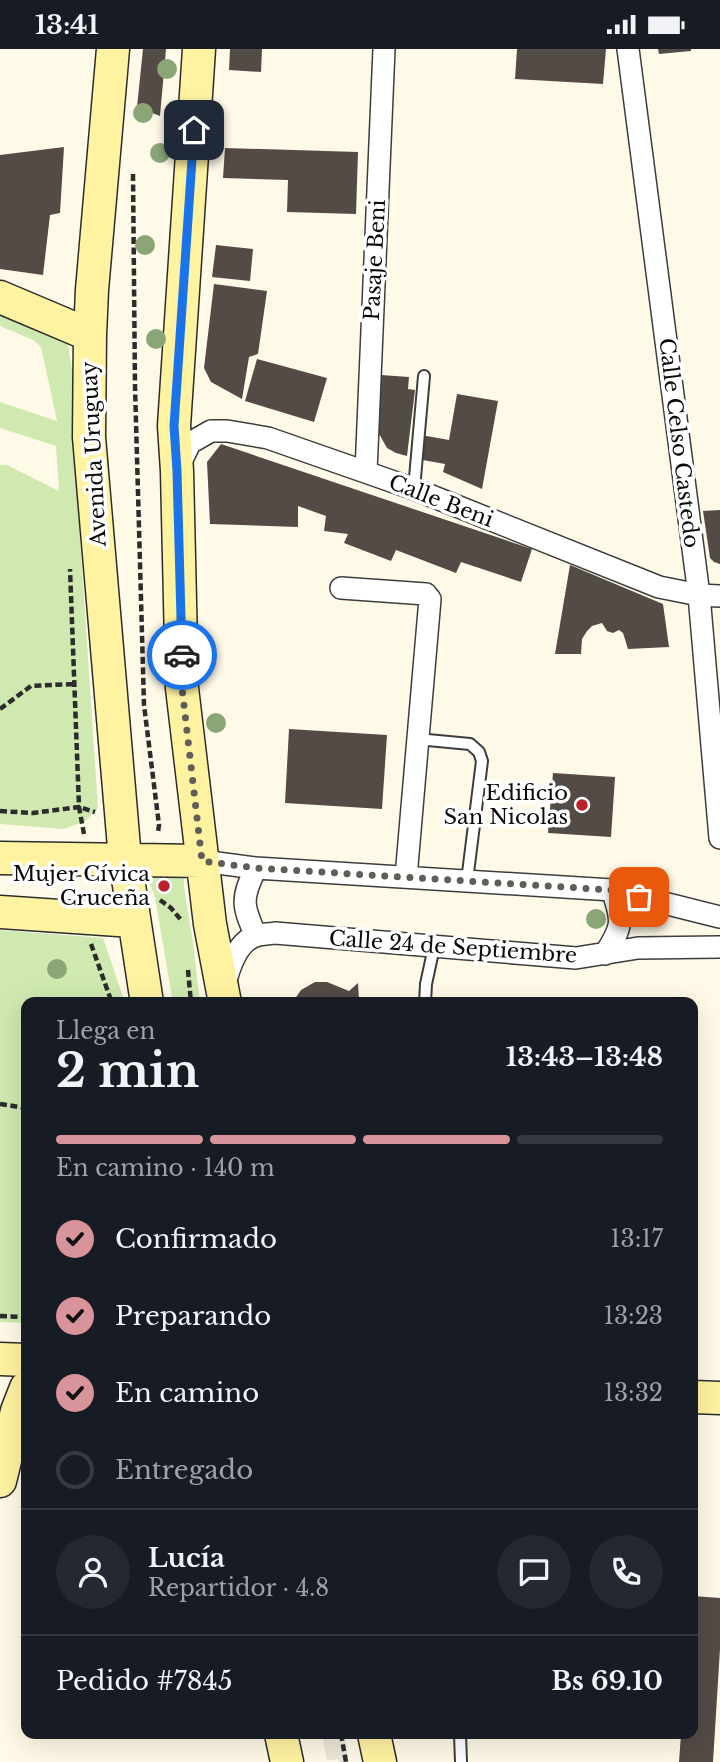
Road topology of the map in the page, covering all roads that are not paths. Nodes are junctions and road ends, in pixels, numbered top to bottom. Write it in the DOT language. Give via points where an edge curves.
graph roads {
  1 [pos="113,49"];
  2 [pos="199,49"];
  3 [pos="384,49"];
  4 [pos="628,49"];
  5 [pos="0,297"];
  6 [pos="90,335"];
  7 [pos="424,376"];
  8 [pos="177,471"];
  9 [pos="366,472"];
  10 [pos="414,489"];
  11 [pos="341,588"];
  12 [pos="710,596"];
  13 [pos="417,740"];
  14 [pos="720,838"];
  15 [pos="0,857"];
  16 [pos="140,859"];
  17 [pos="202,861"];
  18 [pos="256,868"];
  19 [pos="406,877"];
  20 [pos="467,881"];
  21 [pos="612,890"];
  22 [pos="0,912"];
  23 [pos="720,917"];
  24 [pos="133,921"];
  25 [pos="256,936"];
  26 [pos="434,947"];
  27 [pos="720,947"];
  28 [pos="605,954"];
  29 [pos="146,997"];
  30 [pos="224,997"];
  31 [pos="224,997"];
  32 [pos="425,997"];
  33 [pos="0,1359"];
  34 [pos="21,1360"];
  35 [pos="698,1397"];
  36 [pos="720,1398"];
  37 [pos="14,1400"];
  38 [pos="0,1481"];
  39 [pos="282,1739"];
  40 [pos="375,1739"];
  41 [pos="460,1739"];
  42 [pos="287,1762"];
  43 [pos="380,1762"];
  44 [pos="461,1762"];
  1 -- 6 [label="main road, Avenida Uruguay"];
  2 -- 8 [label="main road" via="174,426"];
  3 -- 9 [label="street, Pasaje Beni"];
  4 -- 12 [label="street, Calle Celso Castedo"];
  5 -- 6 [label="main road"];
  6 -- 16 [label="main road, Avenida Uruguay" via="89,437"];
  7 -- 10 [label="lane"];
  8 -- 9 [label="street, Calle Beni" via="190,443 219,430 268,437"];
  8 -- 17 [label="main road" via="182,688"];
  9 -- 10 [label="street, Calle Beni"];
  10 -- 12 [label="street, Calle Beni" via="659,587"];
  11 -- 13 [label="street" via="429,596"];
  12 -- 14 [label="street, Calle Celso Castedo"];
  13 -- 19 [label="street"];
  13 -- 20 [label="lane" via="470,744 482,761"];
  15 -- 16 [label="main road"];
  16 -- 17 [label="main road"];
  16 -- 24 [label="main road, Avenida Uruguay"];
  17 -- 18 [label="street"];
  17 -- 30 [label="main road"];
  18 -- 19 [label="street"];
  18 -- 25 [label="street" via="244,907"];
  19 -- 20 [label="street"];
  20 -- 21 [label="street"];
  21 -- 23 [label="street"];
  21 -- 28 [label="street" via="621,923"];
  22 -- 24 [label="main road"];
  24 -- 29 [label="main road, Avenida Uruguay"];
  25 -- 26 [label="street, Calle 24 de Septiembre" via="275,933"];
  25 -- 31 [label="street" via="241,947 228,968"];
  26 -- 28 [label="street, Calle 24 de Septiembre" via="576,958"];
  26 -- 32 [label="lane"];
  27 -- 28 [label="street, Calle 24 de Septiembre"];
  33 -- 34 [label="main road"];
  35 -- 36 [label="main road"];
  37 -- 38 [label="main road"];
  39 -- 42 [label="main road"];
  40 -- 43 [label="main road"];
  41 -- 44 [label="lane"];
}
